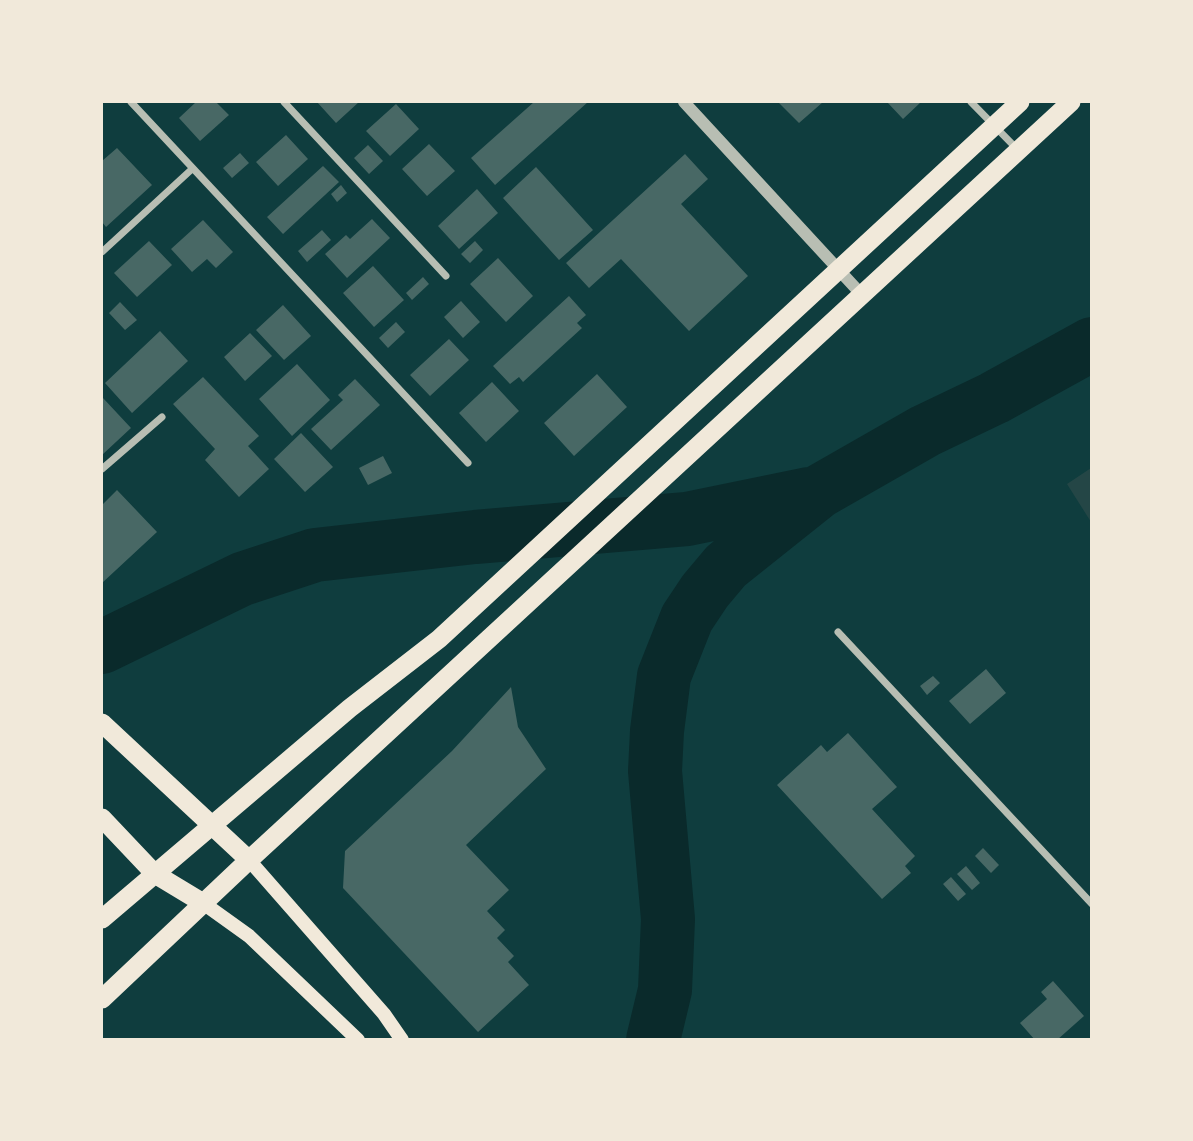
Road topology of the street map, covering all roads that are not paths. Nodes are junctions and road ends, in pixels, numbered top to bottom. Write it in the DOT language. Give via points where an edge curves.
graph roads {
  1 [pos="131,102"];
  2 [pos="284,102"];
  3 [pos="684,102"];
  4 [pos="971,102"];
  5 [pos="1020,102"];
  6 [pos="1071,102"];
  7 [pos="994,126"];
  8 [pos="1018,150"];
  9 [pos="192,169"];
  10 [pos="102,252"];
  11 [pos="838,270"];
  12 [pos="446,276"];
  13 [pos="862,295"];
  14 [pos="162,417"];
  15 [pos="468,463"];
  16 [pos="102,469"];
  17 [pos="838,632"];
  18 [pos="102,723"];
  19 [pos="102,818"];
  20 [pos="212,827"];
  21 [pos="249,860"];
  22 [pos="155,874"];
  23 [pos="203,904"];
  24 [pos="1091,904"];
  25 [pos="102,919"];
  26 [pos="102,999"];
  27 [pos="358,1040"];
  28 [pos="401,1040"];
  1 -- 9 [label="street"];
  2 -- 12 [label="street"];
  3 -- 11 [label="street"];
  4 -- 7 [label="street"];
  5 -- 7 [label="highway"];
  6 -- 8 [label="highway"];
  7 -- 8 [label="street"];
  7 -- 11 [label="highway"];
  8 -- 13 [label="highway"];
  9 -- 10 [label="street"];
  9 -- 15 [label="street"];
  11 -- 13 [label="street"];
  11 -- 20 [label="highway" via="439,639 350,708"];
  13 -- 21 [label="highway"];
  14 -- 16 [label="street"];
  17 -- 24 [label="street"];
  18 -- 20 [label="highway"];
  19 -- 22 [label="highway"];
  20 -- 21 [label="highway"];
  20 -- 22 [label="highway"];
  21 -- 23 [label="highway"];
  21 -- 28 [label="main road" via="384,1014"];
  22 -- 23 [label="highway"];
  22 -- 25 [label="highway"];
  23 -- 26 [label="highway"];
  23 -- 27 [label="main road" via="249,936"];
}
